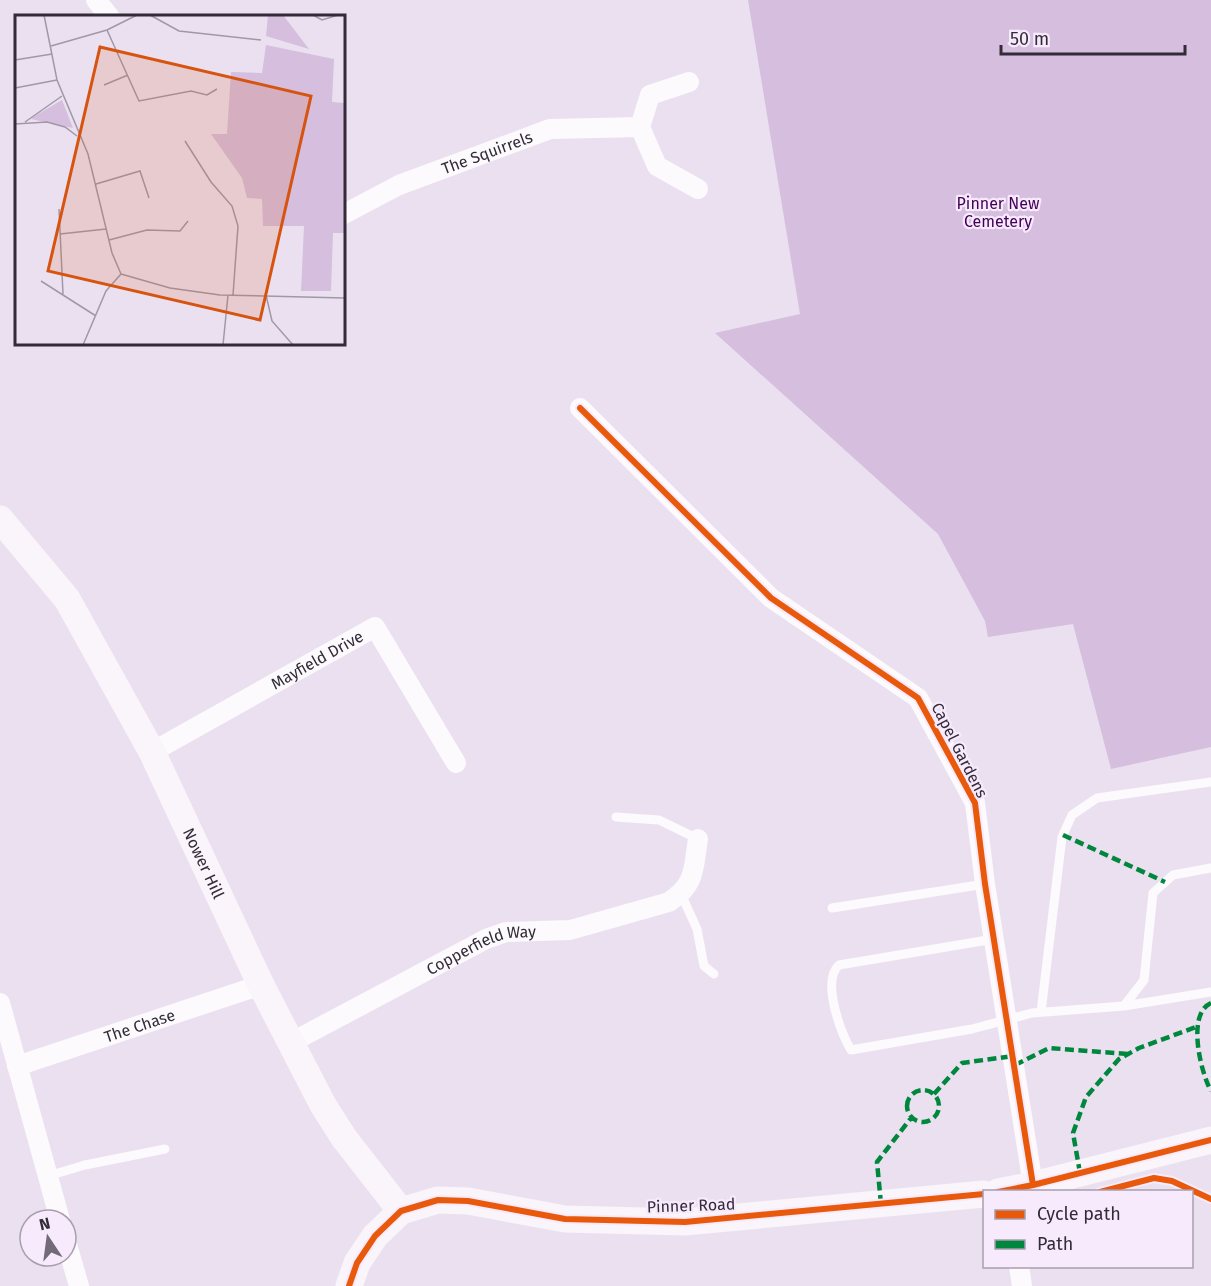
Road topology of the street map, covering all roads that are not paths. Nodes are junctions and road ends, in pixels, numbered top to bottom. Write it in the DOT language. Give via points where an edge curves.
graph roads {
  1 [pos="96,0"];
  2 [pos="109,15"];
  3 [pos="689,82"];
  4 [pos="640,127"];
  5 [pos="698,189"];
  6 [pos="345,212"];
  7 [pos="580,408"];
  8 [pos="0,519"];
  9 [pos="152,752"];
  10 [pos="456,763"];
  11 [pos="1211,782"];
  12 [pos="616,817"];
  13 [pos="698,839"];
  14 [pos="1211,868"];
  15 [pos="985,884"];
  16 [pos="681,894"];
  17 [pos="832,908"];
  18 [pos="994,939"];
  19 [pos="714,974"];
  20 [pos="261,985"];
  21 [pos="1211,992"];
  22 [pos="0,1003"];
  23 [pos="1124,1006"];
  24 [pos="1041,1012"];
  25 [pos="1008,1018"];
  26 [pos="292,1042"];
  27 [pos="17,1066"];
  28 [pos="1211,1140"];
  29 [pos="165,1149"];
  30 [pos="48,1176"];
  31 [pos="1007,1190"];
  32 [pos="983,1192"];
  33 [pos="57,1208"];
  34 [pos="401,1211"];
  35 [pos="74,1268"];
  36 [pos="1019,1268"];
  37 [pos="79,1286"];
  38 [pos="349,1286"];
  39 [pos="1022,1286"];
  1 -- 2 [label="street"];
  3 -- 4 [label="street" via="650,95"];
  4 -- 5 [label="street" via="657,166"];
  4 -- 6 [label="street, The Squirrels" via="550,129 399,185"];
  7 -- 15 [label="street, Capel Gardens" via="771,598 918,698 975,803"];
  8 -- 9 [label="street, Nower Hill" via="67,599"];
  9 -- 10 [label="street, Mayfield Drive" via="375,627"];
  9 -- 20 [label="street, Nower Hill"];
  11 -- 24 [label="lane" via="1096,798 1072,816 1062,837"];
  12 -- 13 [label="lane" via="659,820"];
  13 -- 16 [label="street" via="690,883"];
  14 -- 23 [label="lane" via="1173,875 1153,893 1143,980"];
  15 -- 17 [label="lane"];
  15 -- 18 [label="street, Capel Gardens"];
  16 -- 19 [label="lane" via="697,929 704,966"];
  16 -- 26 [label="street, Copperfield Way" via="669,902 570,930 506,932 486,939"];
  18 -- 25 [label="street, Capel Gardens"];
  18 -- 25 [label="lane" via="839,965 832,978 834,1002 838,1024 851,1050 972,1029"];
  20 -- 26 [label="street, Nower Hill"];
  20 -- 27 [label="street, The Chase"];
  21 -- 23 [label="lane"];
  22 -- 27 [label="street"];
  23 -- 24 [label="lane"];
  24 -- 25 [label="lane"];
  25 -- 31 [label="street, Capel Gardens"];
  26 -- 34 [label="street, Nower Hill" via="344,1138"];
  27 -- 30 [label="street"];
  28 -- 31 [label="street, Pinner Road"];
  29 -- 30 [label="lane"];
  30 -- 33 [label="street"];
  32 -- 34 [label="street, Pinner Road" via="685,1222 564,1219 468,1201 438,1200"];
  34 -- 38 [label="street" via="375,1236 357,1263"];
  35 -- 37 [label="street"];
  36 -- 39 [label="street"];
}
